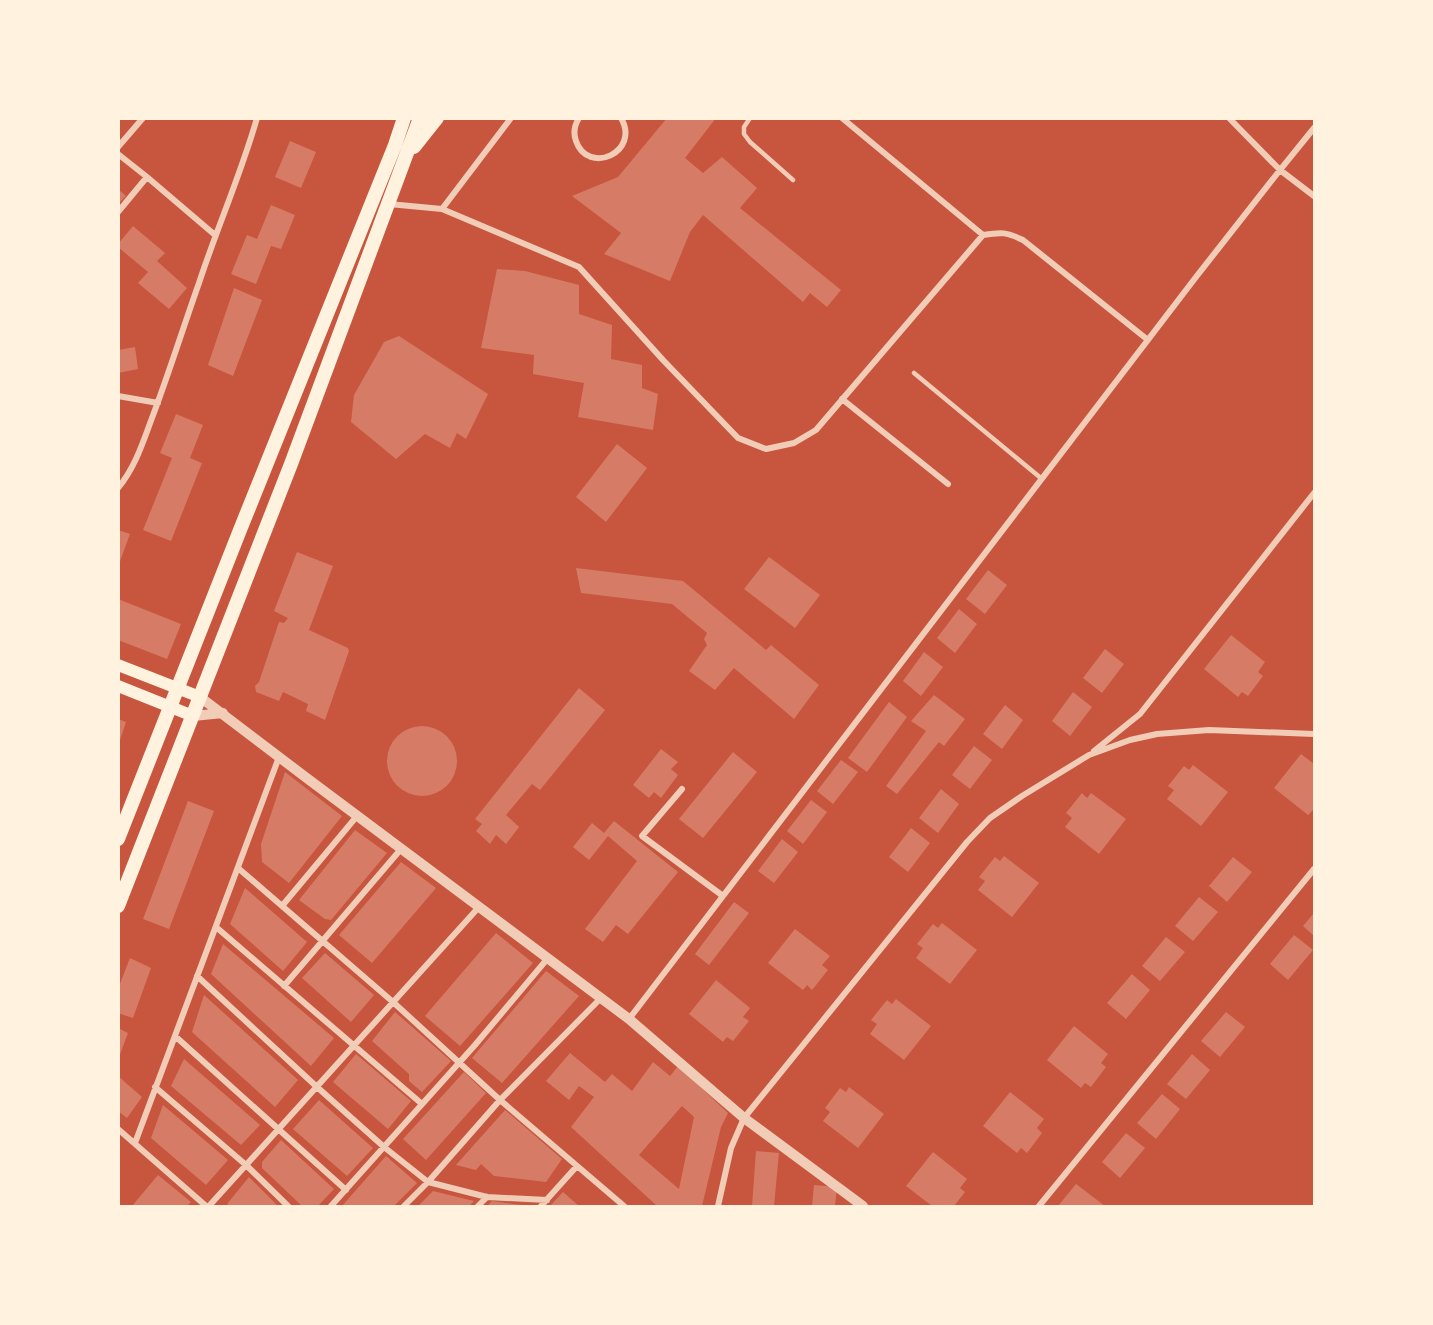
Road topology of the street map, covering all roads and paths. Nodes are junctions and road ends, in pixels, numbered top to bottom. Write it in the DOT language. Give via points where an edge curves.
graph roads {
  1 [pos="143,118"];
  2 [pos="257,118"];
  3 [pos="404,118"];
  4 [pos="419,118"];
  5 [pos="438,118"];
  6 [pos="511,118"];
  7 [pos="579,118"];
  8 [pos="621,118"];
  9 [pos="750,118"];
  10 [pos="842,118"];
  11 [pos="1230,118"];
  12 [pos="1314,128"];
  13 [pos="394,145"];
  14 [pos="118,147"];
  15 [pos="118,154"];
  16 [pos="406,155"];
  17 [pos="1280,170"];
  18 [pos="147,177"];
  19 [pos="793,180"];
  20 [pos="1314,196"];
  21 [pos="388,203"];
  22 [pos="442,209"];
  23 [pos="118,212"];
  24 [pos="215,235"];
  25 [pos="983,236"];
  26 [pos="1148,340"];
  27 [pos="914,373"];
  28 [pos="118,396"];
  29 [pos="842,399"];
  30 [pos="158,403"];
  31 [pos="1042,479"];
  32 [pos="948,484"];
  33 [pos="118,488"];
  34 [pos="1314,493"];
  35 [pos="118,665"];
  36 [pos="118,686"];
  37 [pos="178,688"];
  38 [pos="200,697"];
  39 [pos="171,707"];
  40 [pos="223,713"];
  41 [pos="193,716"];
  42 [pos="1314,734"];
  43 [pos="1089,755"];
  44 [pos="279,757"];
  45 [pos="682,789"];
  46 [pos="357,816"];
  47 [pos="118,839"];
  48 [pos="401,849"];
  49 [pos="238,868"];
  50 [pos="1314,869"];
  51 [pos="723,896"];
  52 [pos="118,906"];
  53 [pos="282,906"];
  54 [pos="479,907"];
  55 [pos="216,927"];
  56 [pos="322,942"];
  57 [pos="548,958"];
  58 [pos="197,976"];
  59 [pos="284,986"];
  60 [pos="601,998"];
  61 [pos="393,1002"];
  62 [pos="629,1019"];
  63 [pos="175,1036"];
  64 [pos="354,1046"];
  65 [pos="460,1062"];
  66 [pos="155,1087"];
  67 [pos="317,1087"];
  68 [pos="500,1100"];
  69 [pos="422,1104"];
  70 [pos="744,1118"];
  71 [pos="118,1129"];
  72 [pos="279,1130"];
  73 [pos="135,1143"];
  74 [pos="384,1147"];
  75 [pos="246,1166"];
  76 [pos="577,1166"];
  77 [pos="428,1182"];
  78 [pos="346,1190"];
  79 [pos="487,1197"];
  80 [pos="547,1200"];
  81 [pos="620,1205"];
  82 [pos="208,1206"];
  83 [pos="288,1206"];
  84 [pos="332,1206"];
  85 [pos="404,1206"];
  86 [pos="478,1206"];
  87 [pos="541,1206"];
  88 [pos="718,1206"];
  89 [pos="863,1206"];
  90 [pos="1039,1206"];
  1 -- 14 [label="street"];
  2 -- 24 [label="street"];
  3 -- 13 [label="main road"];
  4 -- 13 [label="main road"];
  4 -- 16 [label="main road"];
  5 -- 16 [label="main road"];
  6 -- 22 [label="street"];
  7 -- 8 [label="street" via="574,138 583,153 599,159 621,147 625,139"];
  9 -- 19 [label="lane" via="744,134"];
  10 -- 25 [label="street"];
  11 -- 17 [label="street"];
  12 -- 17 [label="street"];
  13 -- 37 [label="main road"];
  15 -- 18 [label="street"];
  16 -- 21 [label="main road"];
  17 -- 20 [label="street"];
  17 -- 26 [label="street"];
  18 -- 23 [label="street"];
  18 -- 24 [label="street"];
  21 -- 22 [label="street"];
  21 -- 38 [label="main road"];
  22 -- 29 [label="street" via="579,267 738,438 766,449 794,443 816,430"];
  24 -- 30 [label="street"];
  25 -- 26 [label="street" via="1010,234 1023,240"];
  25 -- 29 [label="street"];
  26 -- 31 [label="street"];
  27 -- 31 [label="lane"];
  28 -- 30 [label="street"];
  29 -- 32 [label="street"];
  30 -- 33 [label="street" via="139,453"];
  31 -- 51 [label="street"];
  34 -- 43 [label="street" via="1140,714"];
  35 -- 37 [label="main road"];
  36 -- 39 [label="main road"];
  37 -- 38 [label="main road"];
  37 -- 39 [label="main road"];
  38 -- 40 [label="street"];
  38 -- 41 [label="main road"];
  39 -- 41 [label="main road"];
  39 -- 47 [label="main road"];
  40 -- 41 [label="street"];
  40 -- 44 [label="street"];
  41 -- 52 [label="main road"];
  42 -- 43 [label="street" via="1209,730 1157,734"];
  43 -- 70 [label="street" via="990,818"];
  44 -- 46 [label="street"];
  44 -- 49 [label="street"];
  45 -- 51 [label="street" via="642,836"];
  46 -- 48 [label="street"];
  46 -- 53 [label="street"];
  48 -- 54 [label="street"];
  48 -- 56 [label="street"];
  49 -- 53 [label="street"];
  49 -- 55 [label="street"];
  50 -- 90 [label="street"];
  51 -- 62 [label="street"];
  53 -- 56 [label="street"];
  54 -- 57 [label="street"];
  54 -- 61 [label="street"];
  55 -- 58 [label="street"];
  55 -- 59 [label="street"];
  56 -- 59 [label="street"];
  56 -- 61 [label="street"];
  57 -- 60 [label="street"];
  57 -- 65 [label="street"];
  58 -- 63 [label="street"];
  58 -- 67 [label="street"];
  59 -- 64 [label="street"];
  60 -- 62 [label="street"];
  60 -- 68 [label="street"];
  61 -- 64 [label="street"];
  61 -- 65 [label="street"];
  62 -- 70 [label="street"];
  63 -- 66 [label="street"];
  63 -- 72 [label="street"];
  64 -- 67 [label="street"];
  64 -- 69 [label="street"];
  65 -- 68 [label="street"];
  65 -- 69 [label="street"];
  66 -- 73 [label="street"];
  66 -- 75 [label="street"];
  67 -- 72 [label="street"];
  67 -- 74 [label="street"];
  68 -- 76 [label="street"];
  68 -- 77 [label="street"];
  69 -- 74 [label="street"];
  70 -- 88 [label="street" via="731,1148"];
  70 -- 89 [label="street"];
  71 -- 73 [label="street"];
  72 -- 75 [label="street"];
  72 -- 78 [label="street"];
  73 -- 82 [label="street"];
  74 -- 77 [label="street"];
  74 -- 78 [label="street"];
  75 -- 82 [label="street"];
  75 -- 83 [label="street"];
  76 -- 80 [label="street"];
  76 -- 81 [label="street"];
  77 -- 79 [label="street"];
  77 -- 85 [label="street"];
  78 -- 84 [label="street"];
  79 -- 80 [label="street"];
  79 -- 86 [label="street"];
  80 -- 87 [label="street"];
}
